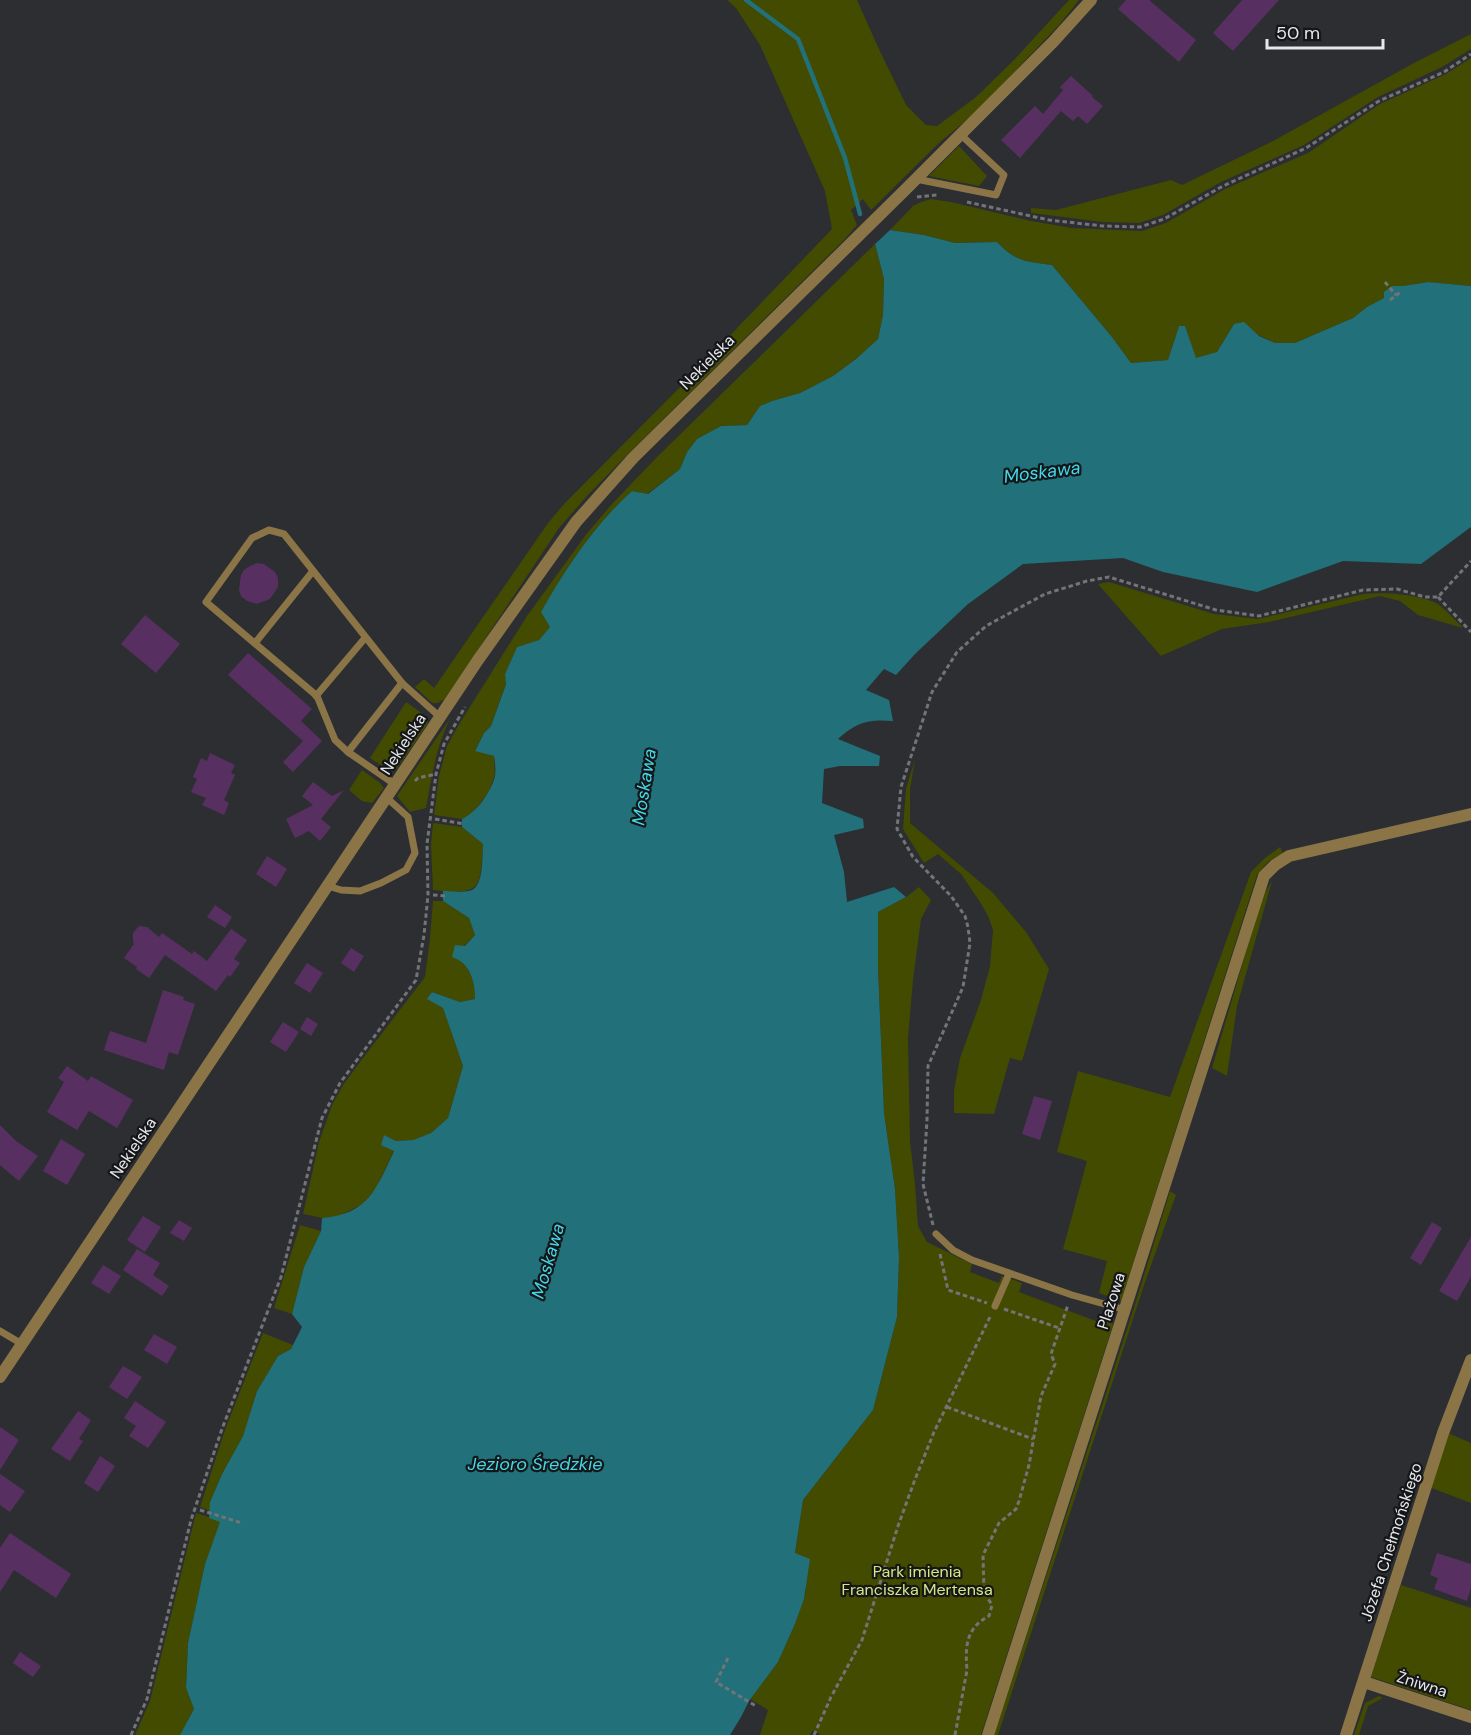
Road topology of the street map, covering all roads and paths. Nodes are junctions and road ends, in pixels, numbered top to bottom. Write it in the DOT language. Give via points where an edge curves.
graph roads {
  1 [pos="1091,0"];
  2 [pos="1471,54"];
  3 [pos="961,135"];
  4 [pos="913,188"];
  5 [pos="945,197"];
  6 [pos="963,201"];
  7 [pos="1385,282"];
  8 [pos="1402,291"];
  9 [pos="1396,296"];
  10 [pos="1390,300"];
  11 [pos="1471,561"];
  12 [pos="313,571"];
  13 [pos="1438,597"];
  14 [pos="1471,632"];
  15 [pos="365,638"];
  16 [pos="255,644"];
  17 [pos="402,683"];
  18 [pos="316,696"];
  19 [pos="469,700"];
  20 [pos="440,717"];
  21 [pos="348,752"];
  22 [pos="396,785"];
  23 [pos="387,798"];
  24 [pos="1471,814"];
  25 [pos="435,819"];
  26 [pos="464,824"];
  27 [pos="328,886"];
  28 [pos="433,895"];
  29 [pos="446,896"];
  30 [pos="936,1233"];
  31 [pos="1009,1274"];
  32 [pos="1072,1295"];
  33 [pos="995,1306"];
  34 [pos="1126,1310"];
  35 [pos="1059,1328"];
  36 [pos="0,1330"];
  37 [pos="22,1344"];
  38 [pos="1471,1360"];
  39 [pos="0,1377"];
  40 [pos="947,1407"];
  41 [pos="1033,1439"];
  42 [pos="200,1510"];
  43 [pos="242,1523"];
  44 [pos="728,1658"];
  45 [pos="1364,1682"];
  46 [pos="756,1706"];
  47 [pos="1471,1717"];
  48 [pos="130,1735"];
  49 [pos="814,1735"];
  50 [pos="956,1735"];
  51 [pos="988,1735"];
  52 [pos="1346,1735"];
  1 -- 3 [label="street, Nekielska"];
  2 -- 6 [label="path" via="1444,72 1379,101 1306,148 1223,186 1164,219 1140,227 1049,220"];
  3 -- 4 [label="street, Nekielska"];
  3 -- 4 [label="lane" via="1004,175 996,195"];
  4 -- 5 [label="path"];
  4 -- 20 [label="street, Nekielska" via="633,458 576,522"];
  7 -- 9 [label="path"];
  8 -- 9 [label="path"];
  9 -- 10 [label="path"];
  11 -- 13 [label="path"];
  12 -- 15 [label="lane"];
  12 -- 16 [label="lane"];
  12 -- 16 [label="lane" via="284,534 269,530 252,538 206,602"];
  13 -- 14 [label="path"];
  13 -- 30 [label="path" via="1396,589 1363,591 1259,616 1216,610 1109,577 1045,594 986,626 957,652 932,692 902,787 897,829 912,857 965,916 970,942 963,987 928,1066 923,1184"];
  15 -- 17 [label="lane"];
  15 -- 18 [label="lane"];
  16 -- 18 [label="lane"];
  17 -- 20 [label="lane"];
  17 -- 21 [label="lane"];
  18 -- 21 [label="lane" via="334,740"];
  19 -- 48 [label="path" via="444,744 436,774 427,844 428,895 416,980 340,1083 322,1118 281,1277 191,1520 147,1699"];
  20 -- 22 [label="street, Nekielska"];
  21 -- 22 [label="lane"];
  22 -- 23 [label="street, Nekielska"];
  23 -- 27 [label="street, Nekielska"];
  23 -- 27 [label="lane" via="408,817 415,853 406,870 360,891"];
  24 -- 34 [label="street, Plażowa" via="1289,856 1264,876"];
  25 -- 26 [label="path"];
  27 -- 37 [label="street, Nekielska"];
  28 -- 29 [label="path"];
  30 -- 31 [label="lane" via="953,1250"];
  30 -- 33 [label="path" via="948,1290"];
  31 -- 32 [label="lane"];
  31 -- 33 [label="lane"];
  32 -- 34 [label="lane"];
  32 -- 35 [label="path"];
  33 -- 35 [label="path"];
  33 -- 40 [label="path"];
  34 -- 51 [label="street, Plażowa"];
  35 -- 41 [label="path" via="1051,1354 1055,1364 1041,1396"];
  36 -- 37 [label="lane"];
  37 -- 39 [label="street, Nekielska"];
  38 -- 45 [label="street, Józefa Chełmońskiego" via="1443,1433"];
  40 -- 41 [label="path"];
  40 -- 49 [label="path" via="914,1482 862,1640"];
  41 -- 50 [label="path" via="1016,1509 999,1523 983,1555 984,1592 992,1605 989,1616 968,1634 967,1670"];
  42 -- 43 [label="path"];
  44 -- 46 [label="path" via="716,1682"];
  45 -- 47 [label="street, Żniwna"];
  45 -- 52 [label="street, Józefa Chełmońskiego"];
}
